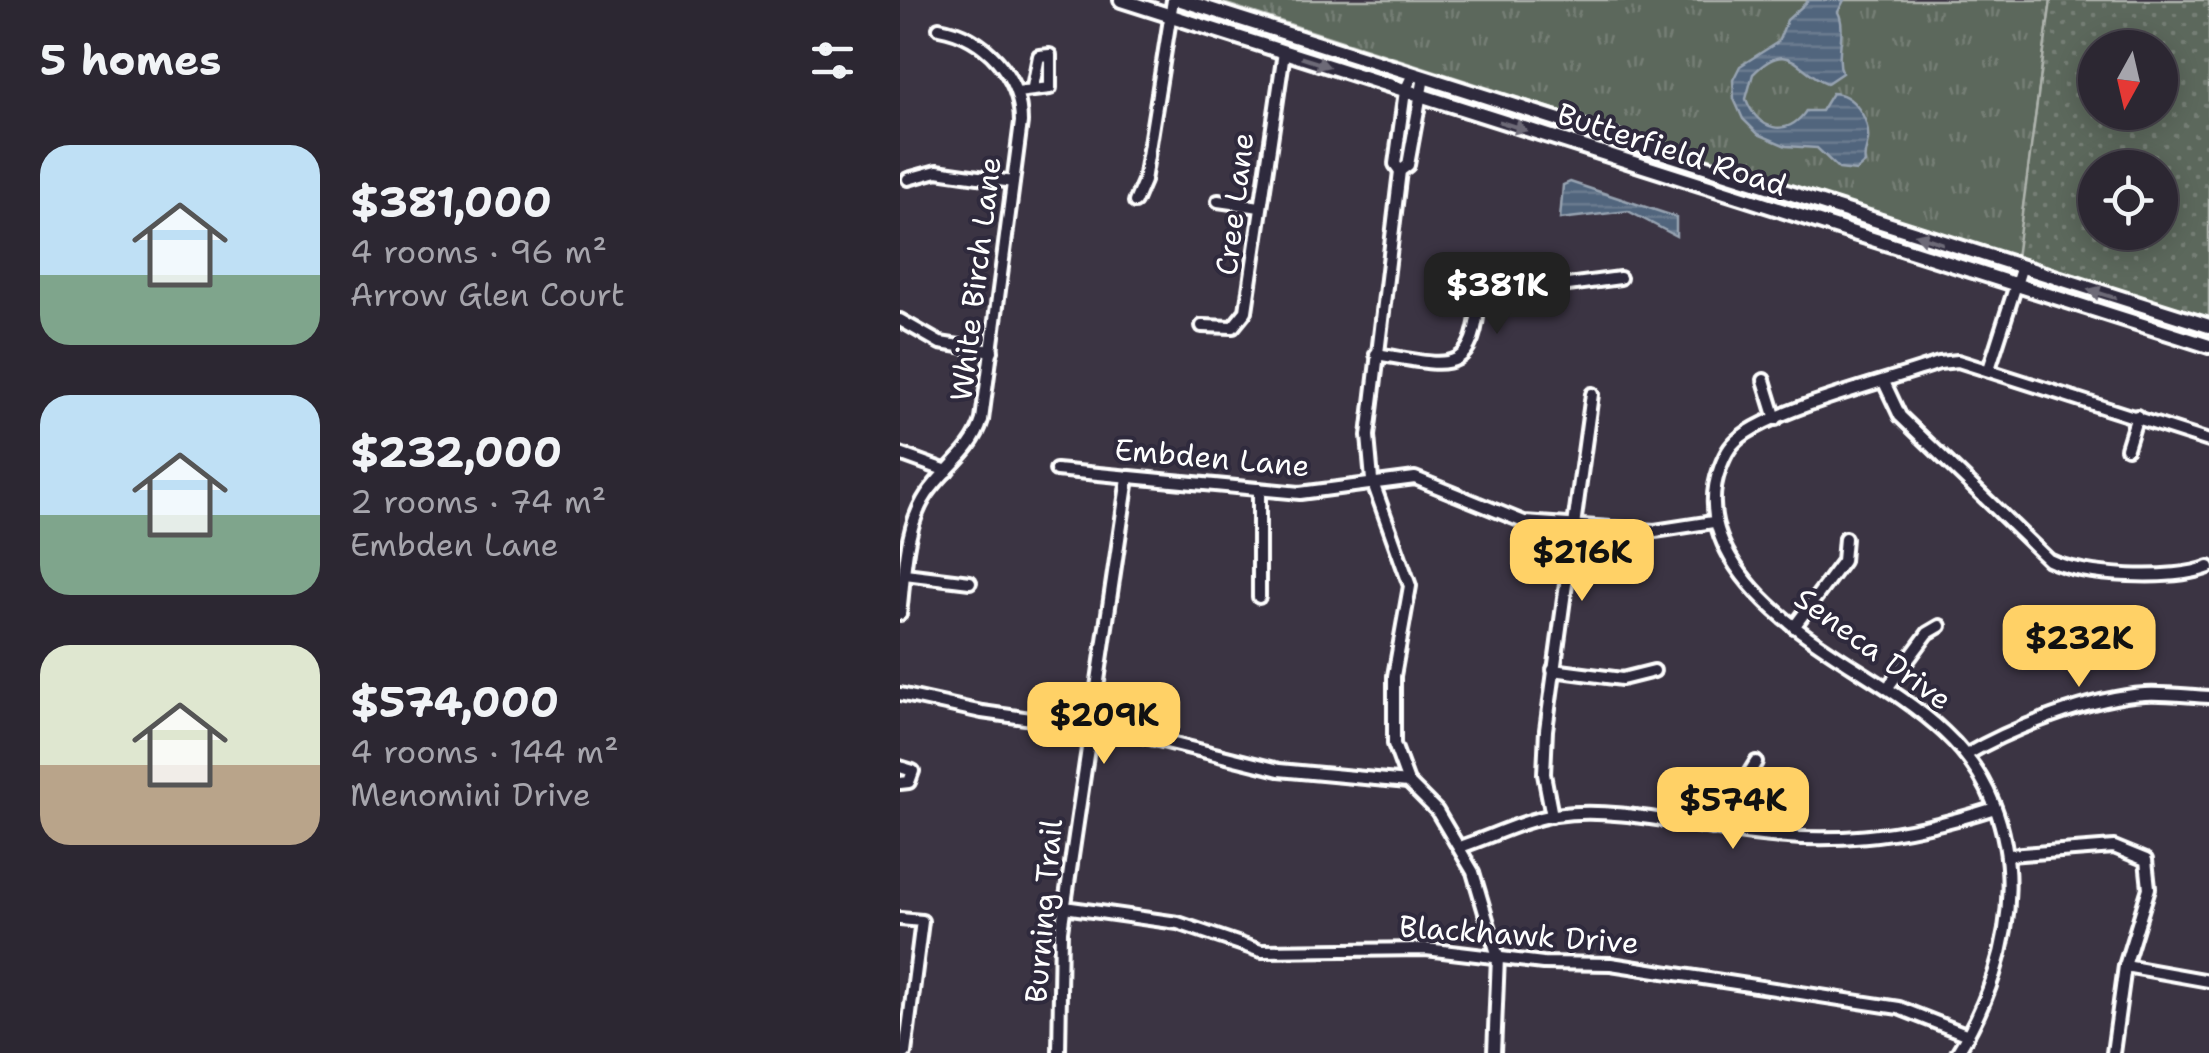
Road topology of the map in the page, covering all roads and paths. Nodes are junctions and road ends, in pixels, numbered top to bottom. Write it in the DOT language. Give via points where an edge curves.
graph roads {
  1 [pos="1121,0"];
  2 [pos="1173,0"];
  3 [pos="1182,0"];
  4 [pos="1168,15"];
  5 [pos="938,28"];
  6 [pos="1284,52"];
  7 [pos="1418,76"];
  8 [pos="1033,87"];
  9 [pos="1405,91"];
  10 [pos="1018,92"];
  11 [pos="1420,96"];
  12 [pos="1400,171"];
  13 [pos="908,179"];
  14 [pos="1013,182"];
  15 [pos="1218,201"];
  16 [pos="1135,202"];
  17 [pos="1260,206"];
  18 [pos="2022,269"];
  19 [pos="1620,278"];
  20 [pos="2016,287"];
  21 [pos="900,320"];
  22 [pos="1202,326"];
  23 [pos="2209,326"];
  24 [pos="2209,346"];
  25 [pos="992,351"];
  26 [pos="1376,354"];
  27 [pos="1990,369"];
  28 [pos="1764,380"];
  29 [pos="1884,382"];
  30 [pos="1592,394"];
  31 [pos="2136,416"];
  32 [pos="1776,419"];
  33 [pos="2209,441"];
  34 [pos="2127,448"];
  35 [pos="900,454"];
  36 [pos="947,470"];
  37 [pos="1056,470"];
  38 [pos="1128,478"];
  39 [pos="1372,480"];
  40 [pos="1259,490"];
  41 [pos="1713,522"];
  42 [pos="1572,527"];
  43 [pos="1845,538"];
  44 [pos="2209,566"];
  45 [pos="906,574"];
  46 [pos="970,582"];
  47 [pos="1260,597"];
  48 [pos="900,614"];
  49 [pos="1940,626"];
  50 [pos="1794,627"];
  51 [pos="1553,670"];
  52 [pos="1654,672"];
  53 [pos="1888,687"];
  54 [pos="900,694"];
  55 [pos="2209,697"];
  56 [pos="1090,727"];
  57 [pos="1966,755"];
  58 [pos="1756,762"];
  59 [pos="900,766"];
  60 [pos="1408,782"];
  61 [pos="900,783"];
  62 [pos="1995,808"];
  63 [pos="1552,816"];
  64 [pos="1733,832"];
  65 [pos="1460,848"];
  66 [pos="2009,856"];
  67 [pos="1064,907"];
  68 [pos="900,919"];
  69 [pos="1498,957"];
  70 [pos="2126,966"];
  71 [pos="2209,980"];
  72 [pos="1968,1035"];
  73 [pos="904,1038"];
  74 [pos="906,1053"];
  75 [pos="1058,1053"];
  76 [pos="1494,1053"];
  77 [pos="1957,1053"];
  78 [pos="2114,1053"];
  1 -- 4 [label="main road, Butterfield Road"];
  2 -- 4 [label="street"];
  3 -- 7 [label="main road, Butterfield Road"];
  4 -- 6 [label="main road, Butterfield Road"];
  4 -- 16 [label="street" via="1144,181"];
  5 -- 10 [label="street" via="987,52"];
  6 -- 9 [label="main road, Butterfield Road, one-way"];
  6 -- 17 [label="street, Cree Lane"];
  7 -- 9 [label="street"];
  7 -- 11 [label="street"];
  18 -- 7 [label="main road, Butterfield Road, one-way"];
  8 -- 10 [label="street"];
  9 -- 11 [label="main road, Butterfield Road"];
  9 -- 12 [label="street" via="1395,164"];
  10 -- 14 [label="street, White Birch Lane" via="1022,122"];
  11 -- 12 [label="street" via="1408,165"];
  11 -- 20 [label="main road, Butterfield Road, one-way"];
  12 -- 26 [label="street"];
  13 -- 14 [label="street" via="932,171"];
  14 -- 25 [label="street, White Birch Lane"];
  15 -- 17 [label="street"];
  17 -- 22 [label="street, Cree Lane" via="1244,318 1233,327"];
  18 -- 20 [label="street"];
  23 -- 18 [label="main road, Butterfield Road, one-way"];
  19 -- 26 [label="street" via="1479,297 1475,340 1462,357 1447,362"];
  20 -- 24 [label="main road, Butterfield Road"];
  20 -- 27 [label="street"];
  21 -- 25 [label="street" via="940,343"];
  25 -- 36 [label="street, White Birch Lane" via="980,426"];
  26 -- 39 [label="street" via="1368,421"];
  27 -- 29 [label="street" via="1939,363"];
  27 -- 31 [label="street"];
  28 -- 32 [label="street"];
  29 -- 32 [label="street"];
  29 -- 44 [label="street" via="1900,416 2049,560 2078,571 2181,574"];
  30 -- 42 [label="street"];
  31 -- 33 [label="street"];
  31 -- 34 [label="street"];
  32 -- 41 [label="street" via="1728,448 1715,482"];
  35 -- 36 [label="street"];
  36 -- 45 [label="street, White Birch Lane" via="917,512"];
  37 -- 38 [label="street, Embden Lane"];
  38 -- 40 [label="street, Embden Lane"];
  38 -- 56 [label="street, Burning Trail"];
  39 -- 40 [label="street, Embden Lane" via="1318,492"];
  39 -- 42 [label="street, Embden Lane" via="1422,479 1515,519"];
  39 -- 60 [label="street" via="1410,586 1392,713 1394,744"];
  40 -- 47 [label="street"];
  41 -- 42 [label="street, Embden Lane" via="1655,531"];
  41 -- 50 [label="street, Seneca Drive" via="1740,570"];
  42 -- 51 [label="street"];
  43 -- 50 [label="street" via="1843,561"];
  45 -- 46 [label="street"];
  45 -- 48 [label="street, White Birch Lane"];
  49 -- 53 [label="street"];
  50 -- 53 [label="street, Seneca Drive"];
  51 -- 52 [label="street" via="1622,679"];
  51 -- 63 [label="street" via="1544,760"];
  53 -- 57 [label="street, Seneca Drive"];
  54 -- 56 [label="street"];
  55 -- 57 [label="street" via="2126,698 2007,732"];
  56 -- 60 [label="street" via="1279,770"];
  56 -- 67 [label="street, Burning Trail"];
  57 -- 62 [label="street, Seneca Drive"];
  58 -- 64 [label="street" via="1742,785"];
  59 -- 61 [label="street" via="913,771 909,782"];
  60 -- 65 [label="street"];
  62 -- 64 [label="street" via="1872,838"];
  62 -- 66 [label="street, Seneca Drive"];
  63 -- 64 [label="street" via="1606,814"];
  63 -- 65 [label="street"];
  65 -- 69 [label="street"];
  66 -- 70 [label="street" via="2123,849 2146,860 2149,882"];
  66 -- 72 [label="street, Seneca Drive" via="2002,944"];
  67 -- 69 [label="street, Blackhawk Drive" via="1178,924 1262,950 1426,949"];
  67 -- 75 [label="street, Burning Trail"];
  68 -- 73 [label="street" via="922,921"];
  69 -- 72 [label="street, Blackhawk Drive" via="1611,964 1899,1008"];
  69 -- 76 [label="street"];
  70 -- 71 [label="street"];
  70 -- 78 [label="street"];
  72 -- 77 [label="street, Seneca Drive"];
  73 -- 74 [label="street"];
}
